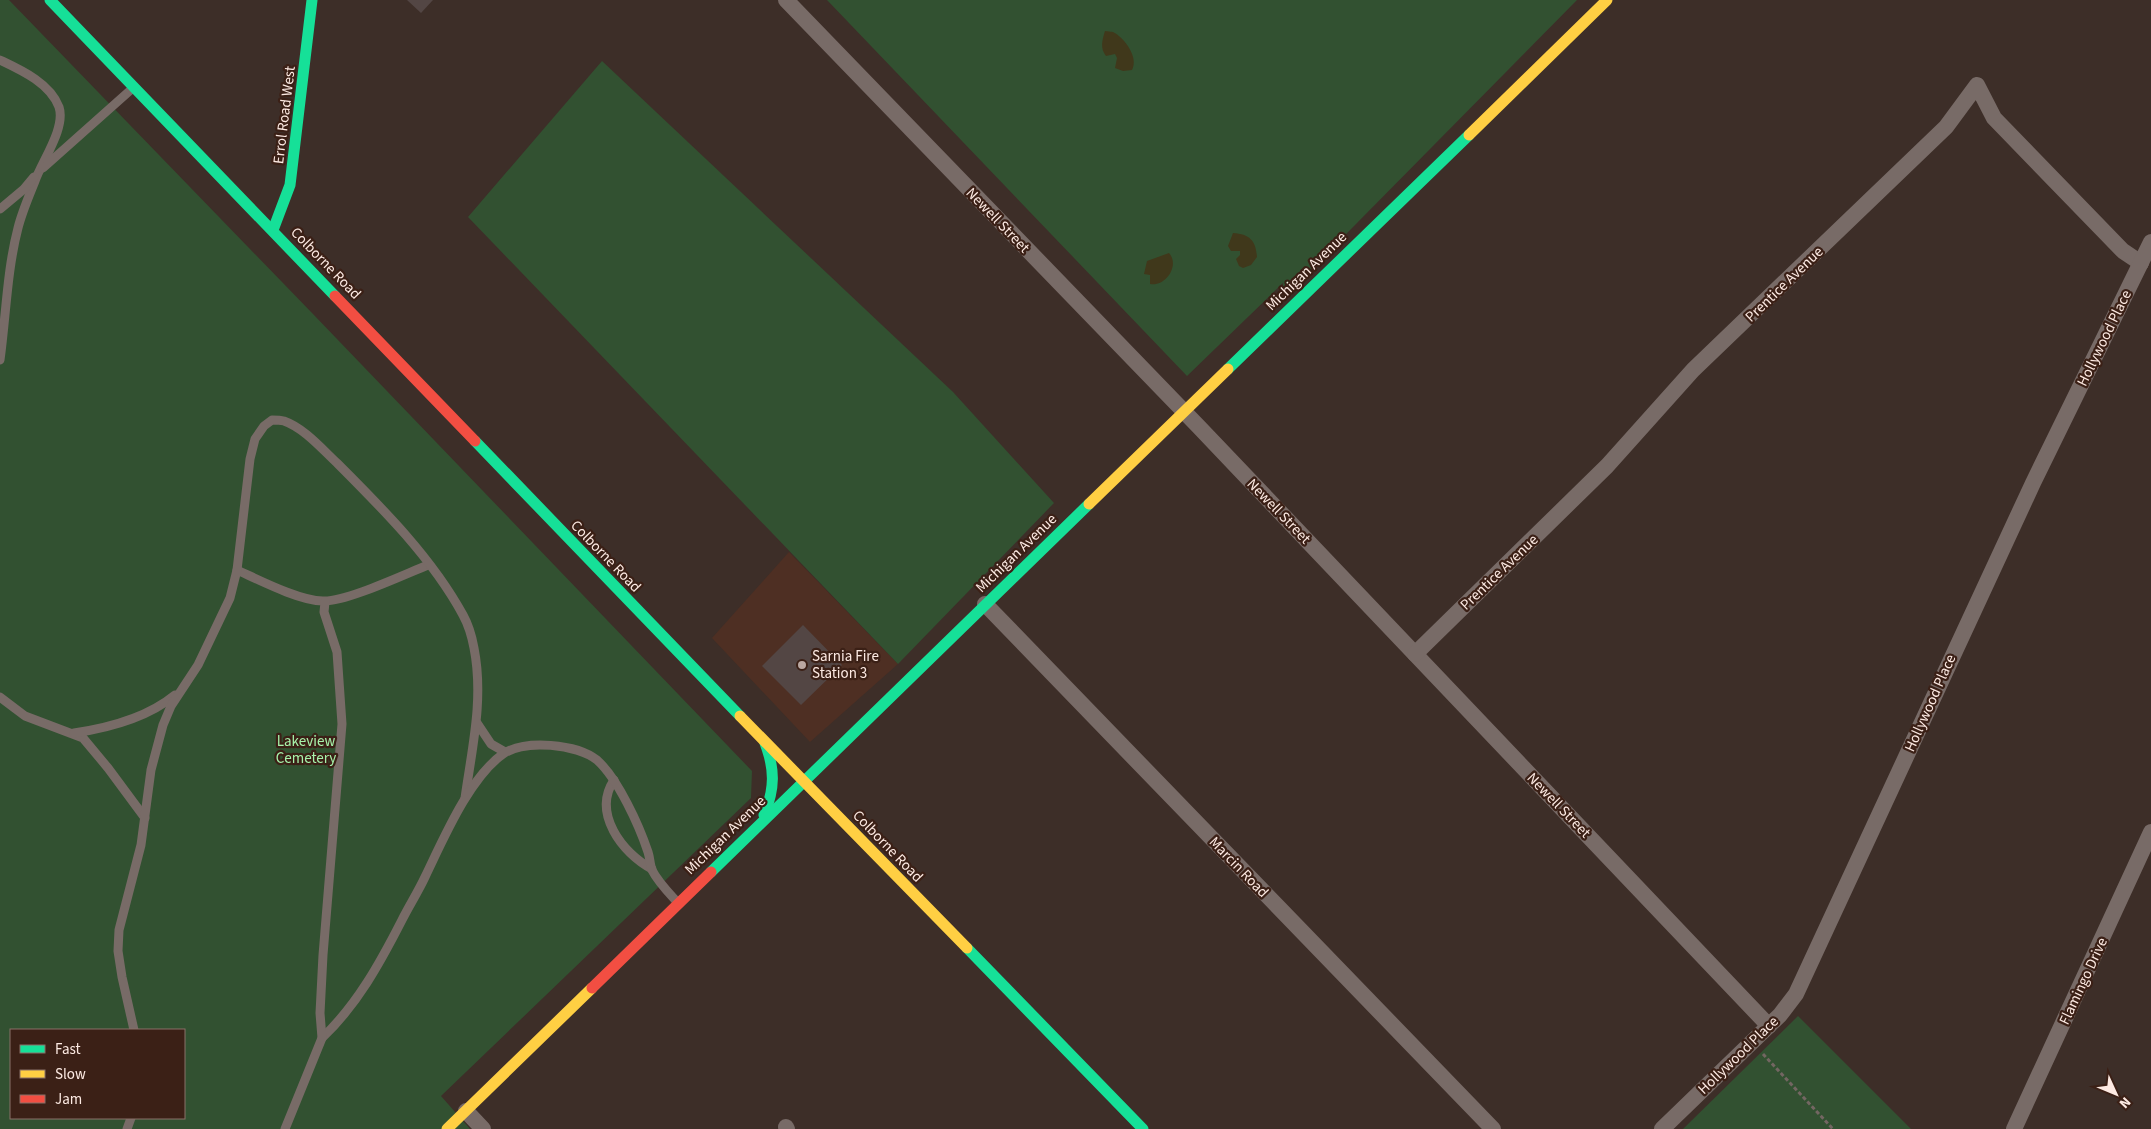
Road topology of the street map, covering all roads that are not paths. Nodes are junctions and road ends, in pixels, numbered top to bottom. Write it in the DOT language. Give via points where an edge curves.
graph roads {
  1 [pos="50,0"];
  2 [pos="312,0"];
  3 [pos="786,0"];
  4 [pos="1607,0"];
  5 [pos="0,60"];
  6 [pos="134,86"];
  7 [pos="38,172"];
  8 [pos="0,209"];
  9 [pos="273,230"];
  10 [pos="2151,242"];
  11 [pos="2141,263"];
  12 [pos="0,360"];
  13 [pos="1183,411"];
  14 [pos="428,564"];
  15 [pos="237,570"];
  16 [pos="325,602"];
  17 [pos="985,604"];
  18 [pos="1415,654"];
  19 [pos="182,690"];
  20 [pos="0,696"];
  21 [pos="477,723"];
  22 [pos="73,733"];
  23 [pos="763,739"];
  24 [pos="505,752"];
  25 [pos="614,780"];
  26 [pos="804,781"];
  27 [pos="465,798"];
  28 [pos="145,818"];
  29 [pos="760,822"];
  30 [pos="2151,832"];
  31 [pos="652,869"];
  32 [pos="678,903"];
  33 [pos="1769,1026"];
  34 [pos="134,1029"];
  35 [pos="322,1038"];
  36 [pos="466,1111"];
  37 [pos="1132,1125"];
  38 [pos="285,1129"];
  39 [pos="447,1129"];
  40 [pos="483,1129"];
  41 [pos="1493,1129"];
  42 [pos="1662,1129"];
  43 [pos="2014,1129"];
  1 -- 6 [label="street, Colborne Road"];
  2 -- 9 [label="street, Errol Road West" via="290,185"];
  3 -- 13 [label="street, Newell Street"];
  4 -- 13 [label="street, Michigan Avenue"];
  5 -- 7 [label="lane" via="37,82 58,106 61,117 58,129"];
  6 -- 7 [label="lane"];
  6 -- 9 [label="street, Colborne Road"];
  7 -- 8 [label="lane"];
  7 -- 12 [label="lane" via="18,227"];
  9 -- 23 [label="street, Colborne Road"];
  10 -- 11 [label="street, Hollywood Place"];
  11 -- 18 [label="street, Prentice Avenue" via="2123,251 1994,118 1977,84 1946,126 1693,370 1607,466"];
  11 -- 33 [label="street, Hollywood Place" via="2032,483 1802,983"];
  13 -- 17 [label="street, Michigan Avenue"];
  13 -- 18 [label="street, Newell Street"];
  14 -- 15 [label="lane" via="388,514 314,441 295,427 272,420 255,440 250,459"];
  14 -- 16 [label="lane" via="354,594"];
  14 -- 21 [label="lane" via="464,617 474,646 479,691"];
  15 -- 16 [label="lane"];
  15 -- 19 [label="lane" via="230,598 216,629"];
  16 -- 35 [label="lane" via="324,612 337,652 342,724 323,955"];
  17 -- 26 [label="street, Michigan Avenue"];
  17 -- 41 [label="street, Marcin Road"];
  18 -- 33 [label="street, Newell Street"];
  19 -- 22 [label="lane" via="154,709 108,727"];
  19 -- 28 [label="lane" via="171,706 156,748"];
  20 -- 22 [label="lane" via="25,716"];
  21 -- 24 [label="lane" via="492,744"];
  21 -- 27 [label="lane"];
  22 -- 28 [label="lane" via="93,748"];
  23 -- 26 [label="street, Colborne Road"];
  23 -- 29 [label="street" via="772,760 775,780 771,800"];
  24 -- 25 [label="lane" via="527,747 572,747 596,760"];
  24 -- 27 [label="lane"];
  25 -- 31 [label="lane" via="648,850"];
  25 -- 31 [label="lane" via="607,790 606,802 611,826 631,856"];
  26 -- 29 [label="street, Michigan Avenue"];
  26 -- 37 [label="street, Colborne Road"];
  27 -- 35 [label="lane" via="383,956 341,1020"];
  28 -- 34 [label="lane" via="119,930 118,951"];
  29 -- 32 [label="street, Michigan Avenue"];
  30 -- 43 [label="street, Flamingo Drive"];
  31 -- 32 [label="lane"];
  32 -- 36 [label="street, Michigan Avenue"];
  33 -- 42 [label="street, Hollywood Place"];
  35 -- 38 [label="lane"];
  36 -- 39 [label="street, Michigan Avenue"];
  36 -- 40 [label="street"];
}
